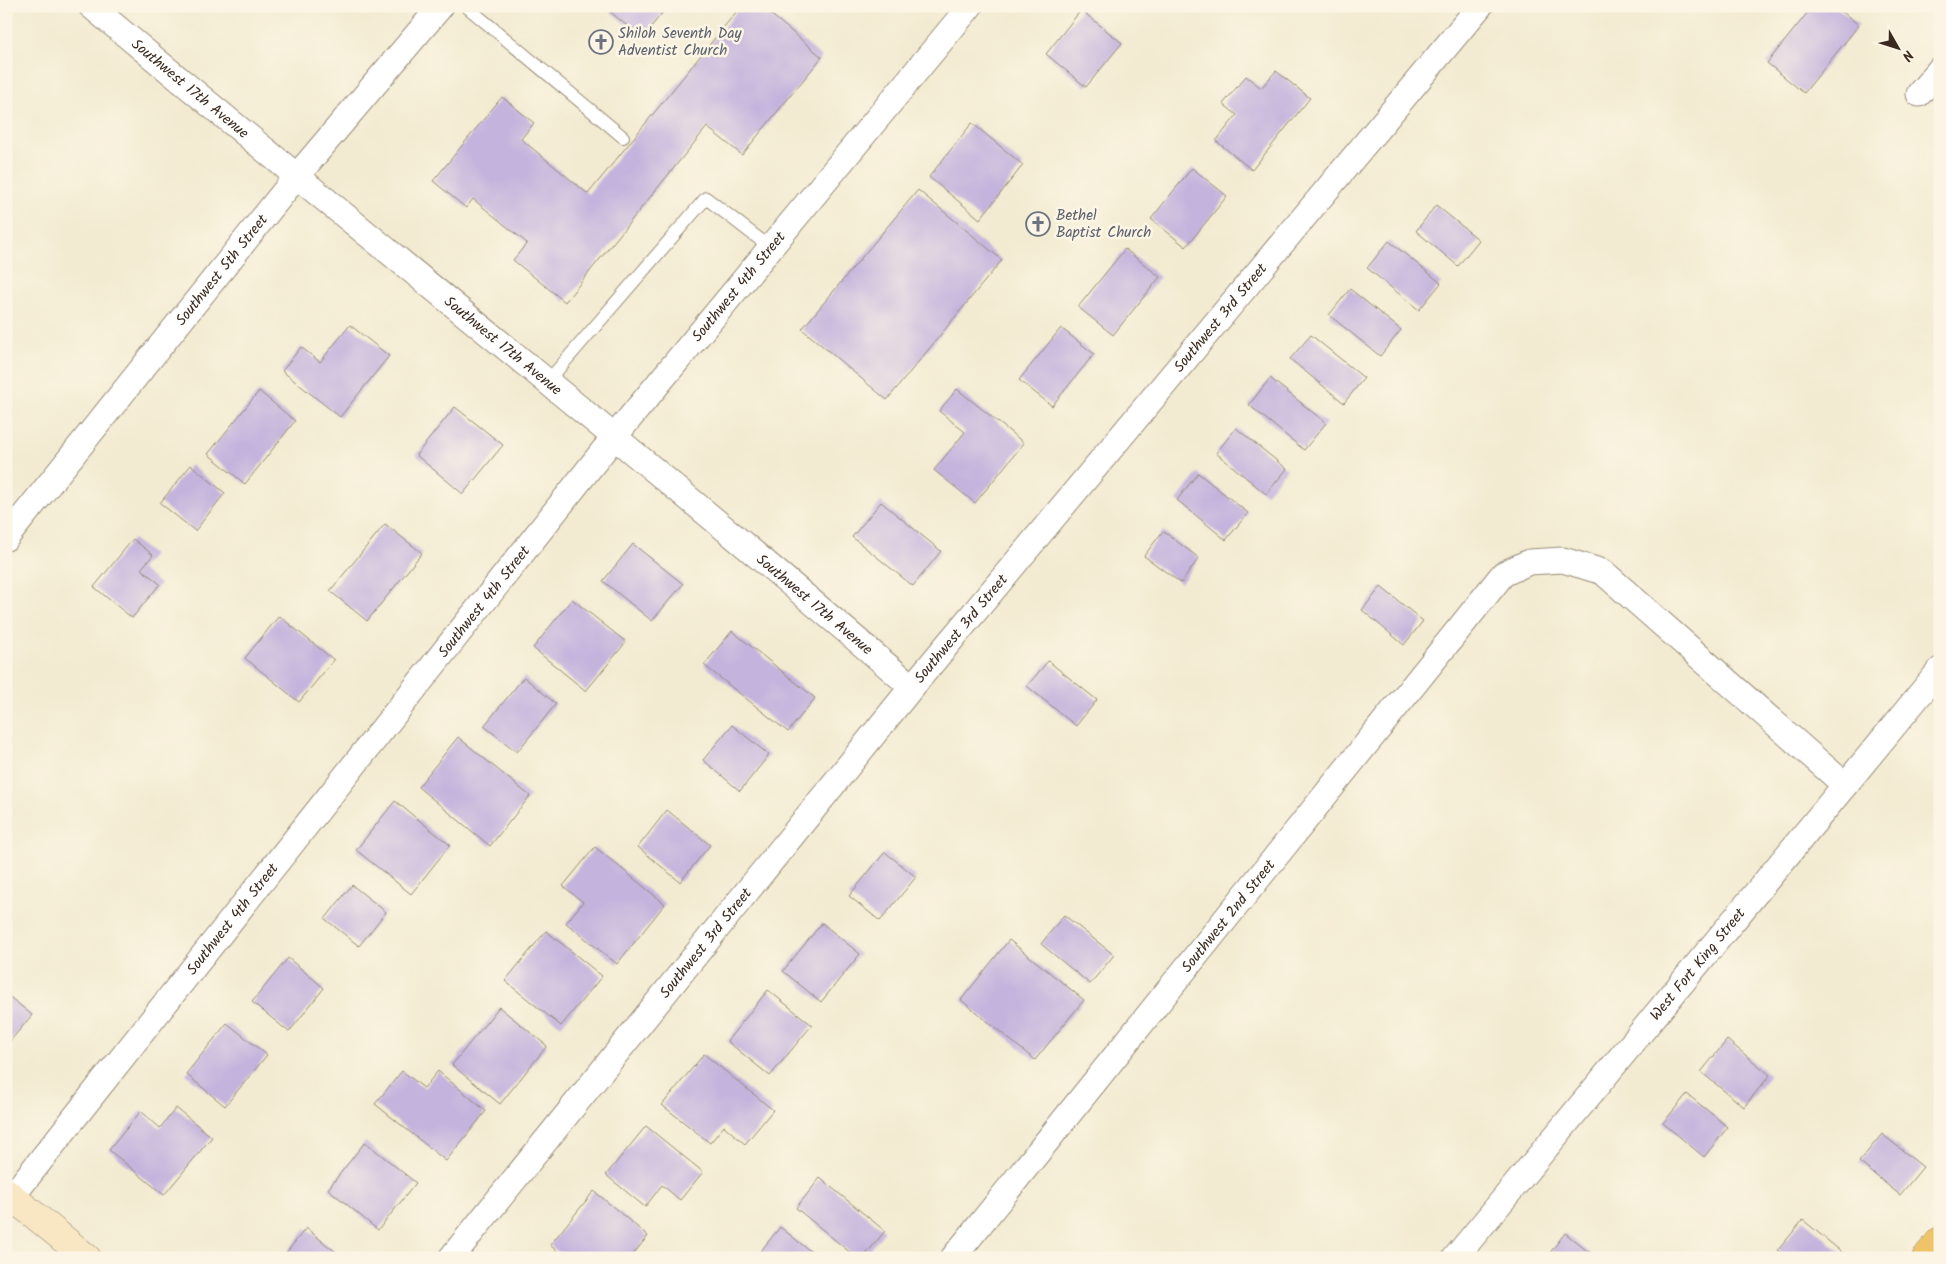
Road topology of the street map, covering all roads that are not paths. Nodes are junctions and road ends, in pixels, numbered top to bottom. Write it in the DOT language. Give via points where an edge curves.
graph roads {
  1 [pos="91,6"];
  2 [pos="440,6"];
  3 [pos="466,6"];
  4 [pos="970,6"];
  5 [pos="1480,6"];
  6 [pos="1940,69"];
  7 [pos="1919,94"];
  8 [pos="624,137"];
  9 [pos="296,177"];
  10 [pos="771,248"];
  11 [pos="548,381"];
  12 [pos="615,436"];
  13 [pos="6,538"];
  14 [pos="1940,670"];
  15 [pos="912,687"];
  16 [pos="1845,785"];
  17 [pos="8,1198"];
  18 [pos="1940,1241"];
  19 [pos="87,1258"];
  20 [pos="451,1258"];
  21 [pos="953,1258"];
  22 [pos="1455,1258"];
  23 [pos="1926,1258"];
  1 -- 9 [label="street, Southwest 17th Avenue"];
  2 -- 9 [label="street, Southwest 5th Street"];
  3 -- 8 [label="lane"];
  4 -- 10 [label="street, Southwest 4th Street"];
  5 -- 15 [label="street, Southwest 3rd Street"];
  6 -- 7 [label="street"];
  9 -- 11 [label="street, Southwest 17th Avenue"];
  9 -- 13 [label="street, Southwest 5th Street"];
  10 -- 11 [label="lane" via="706,198"];
  10 -- 12 [label="street, Southwest 4th Street"];
  11 -- 12 [label="street, Southwest 17th Avenue"];
  12 -- 15 [label="street, Southwest 17th Avenue"];
  12 -- 17 [label="street, Southwest 4th Street"];
  14 -- 16 [label="street, West Fort King Street"];
  15 -- 20 [label="street, Southwest 3rd Street"];
  16 -- 21 [label="street, Southwest 2nd Street" via="1603,572 1563,560 1529,562 1503,574"];
  16 -- 22 [label="street, West Fort King Street"];
  17 -- 19 [label="main road"];
  18 -- 23 [label="main road"];
}
